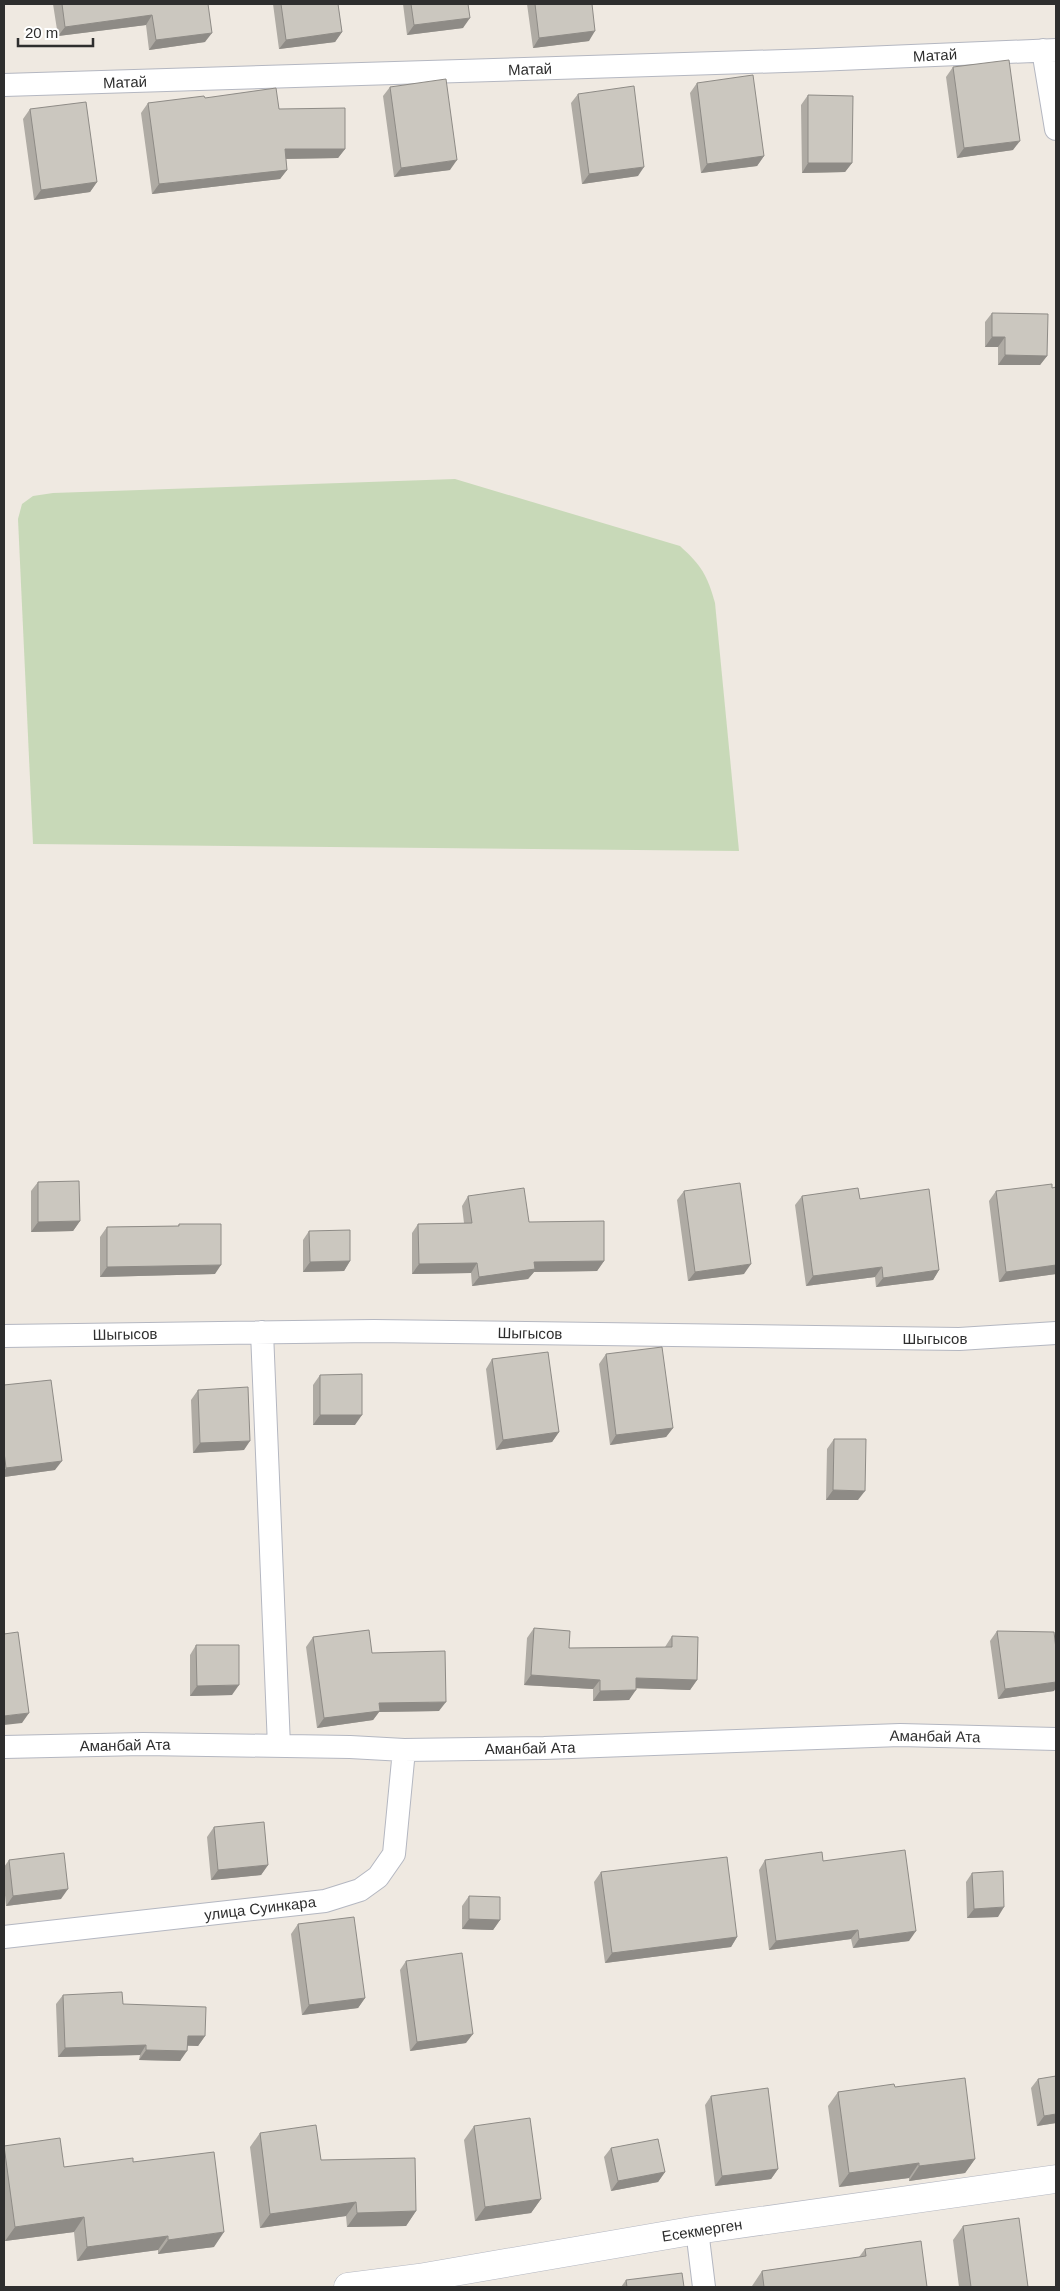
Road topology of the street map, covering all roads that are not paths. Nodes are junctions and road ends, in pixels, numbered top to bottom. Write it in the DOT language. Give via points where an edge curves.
graph roads {
  1 [pos="1049,50"];
  2 [pos="4,85"];
  3 [pos="1056,130"];
  4 [pos="262,1332"];
  5 [pos="1056,1333"];
  6 [pos="4,1336"];
  7 [pos="1056,1739"];
  8 [pos="280,1746"];
  9 [pos="4,1747"];
  10 [pos="404,1750"];
  11 [pos="4,1937"];
  12 [pos="1056,2179"];
  13 [pos="697,2230"];
  14 [pos="348,2287"];
  15 [pos="704,2287"];
  1 -- 2 [label="street, Матай"];
  1 -- 3 [label="street"];
  4 -- 5 [label="street, Шыгысов" via="959,1339"];
  4 -- 6 [label="street, Шыгысов"];
  4 -- 8 [label="street"];
  7 -- 10 [label="street, Аманбай Ата" via="900,1735"];
  8 -- 9 [label="street, Аманбай Ата"];
  8 -- 10 [label="street, Аманбай Ата"];
  10 -- 11 [label="street, улица Суинкара" via="394,1854 378,1877 360,1890 325,1901"];
  12 -- 13 [label="street, Eсекмерген"];
  13 -- 14 [label="street, Eсекмерген" via="419,2278"];
  13 -- 15 [label="street"];
}
